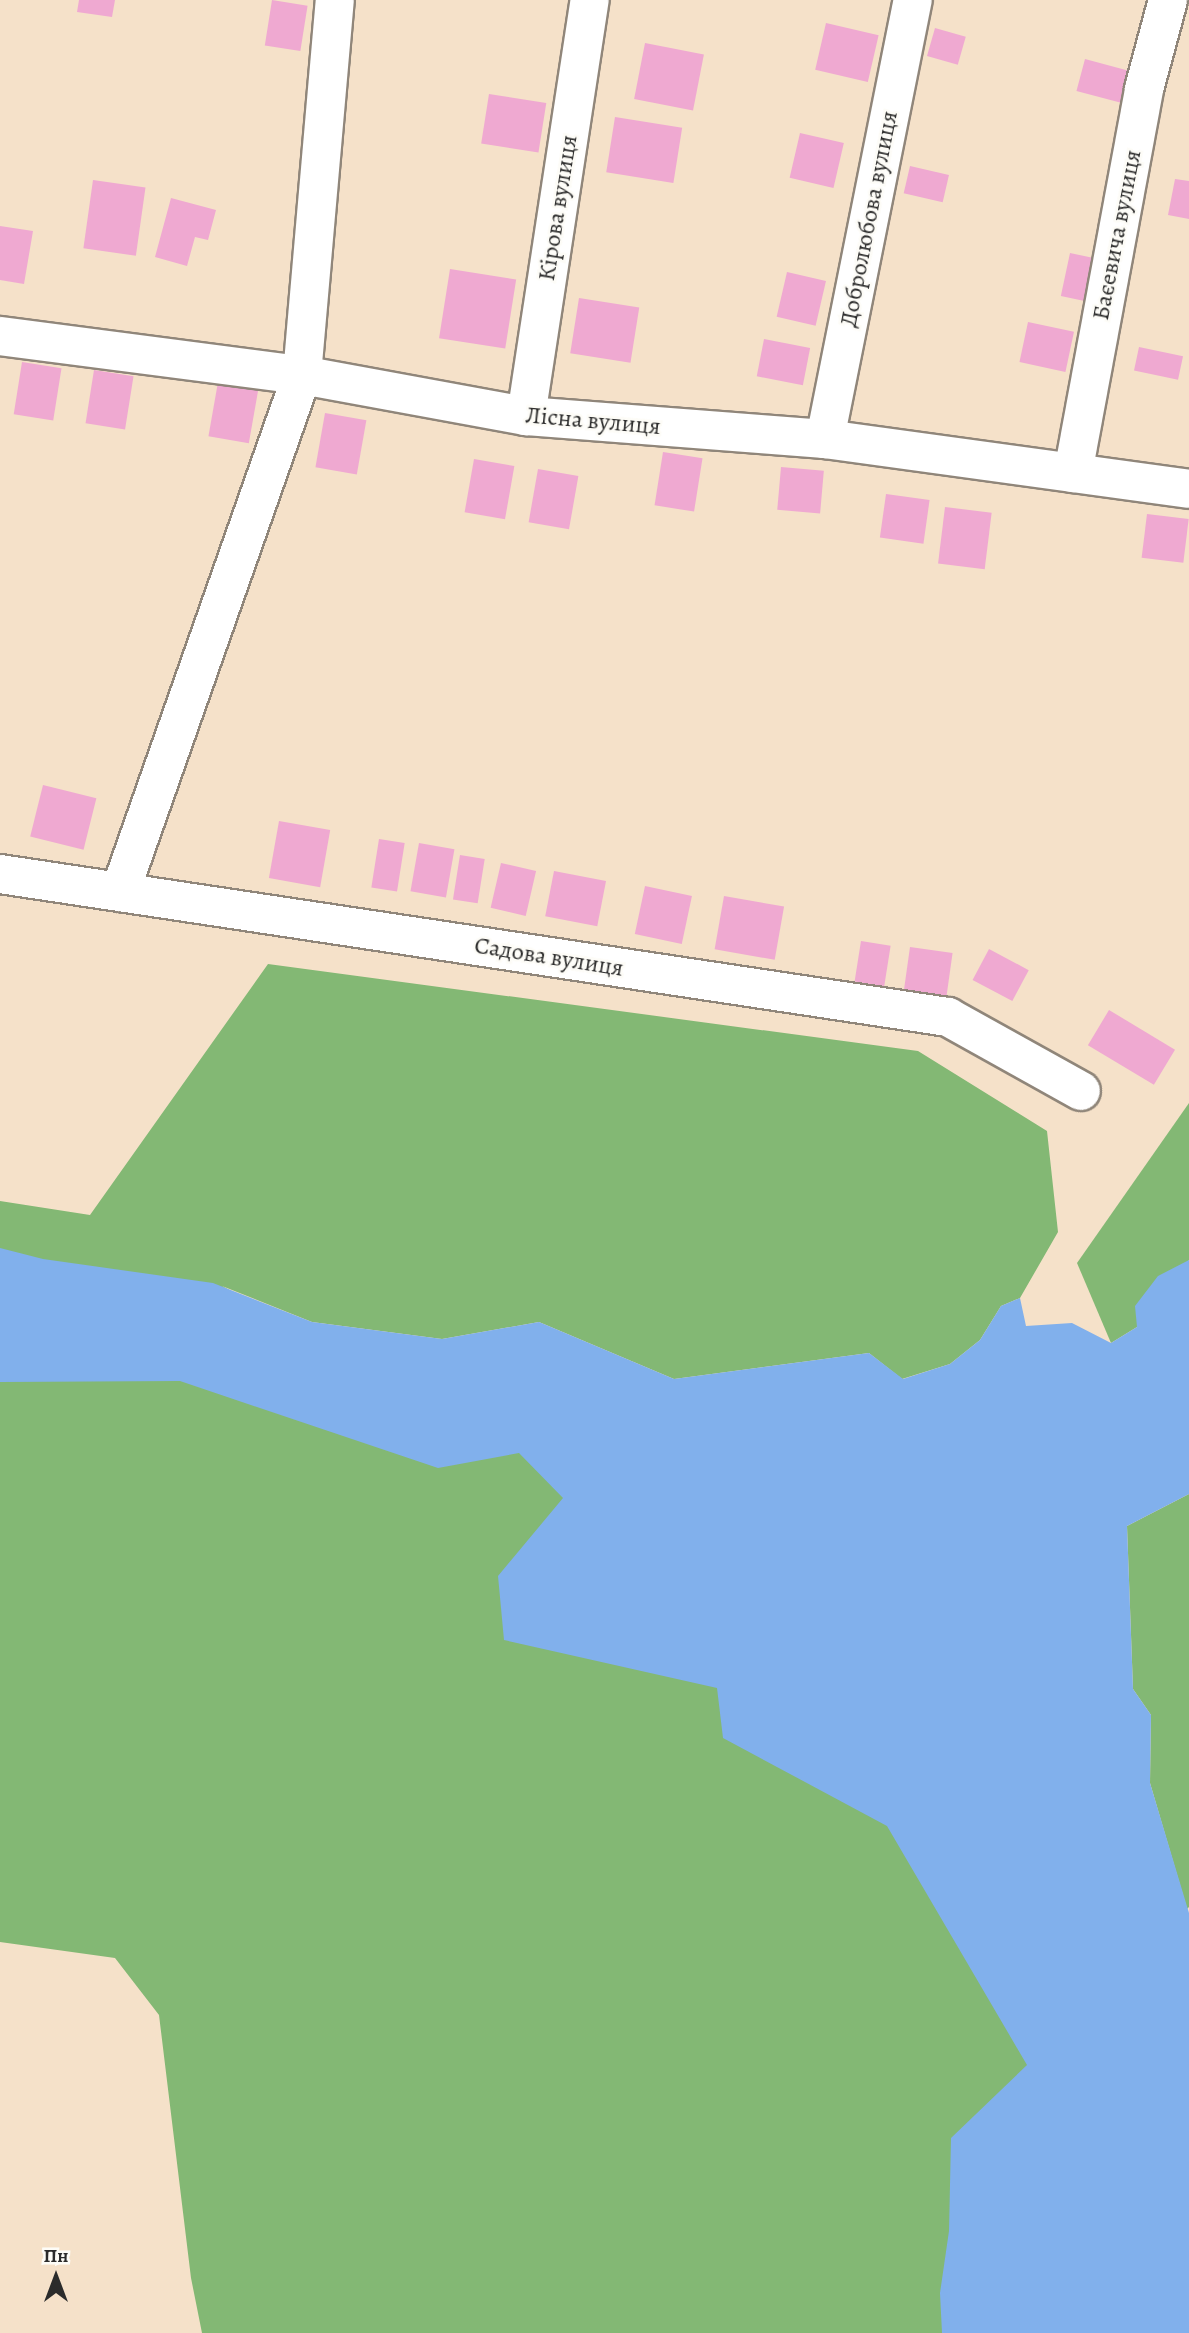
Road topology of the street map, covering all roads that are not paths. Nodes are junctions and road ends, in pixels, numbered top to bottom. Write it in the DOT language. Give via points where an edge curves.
graph roads {
  1 [pos="335,0"];
  2 [pos="590,0"];
  3 [pos="913,0"];
  4 [pos="1168,0"];
  5 [pos="0,336"];
  6 [pos="302,375"];
  7 [pos="526,416"];
  8 [pos="825,439"];
  9 [pos="1073,473"];
  10 [pos="1189,489"];
  11 [pos="0,874"];
  12 [pos="120,892"];
  13 [pos="1081,1091"];
  1 -- 6 [label="street"];
  2 -- 7 [label="street, Кірова вулиця"];
  3 -- 8 [label="street, Добролюбова вулиця"];
  4 -- 9 [label="street, Баєевича вулиця" via="1144,89"];
  5 -- 6 [label="street, Лісна вулиця"];
  6 -- 7 [label="street, Лісна вулиця"];
  6 -- 12 [label="street"];
  7 -- 8 [label="street, Лісна вулиця"];
  8 -- 9 [label="street, Лісна вулиця"];
  9 -- 10 [label="street, Лісна вулиця"];
  11 -- 12 [label="street, Садова вулиця"];
  12 -- 13 [label="street, Садова вулиця" via="948,1017"];
}
